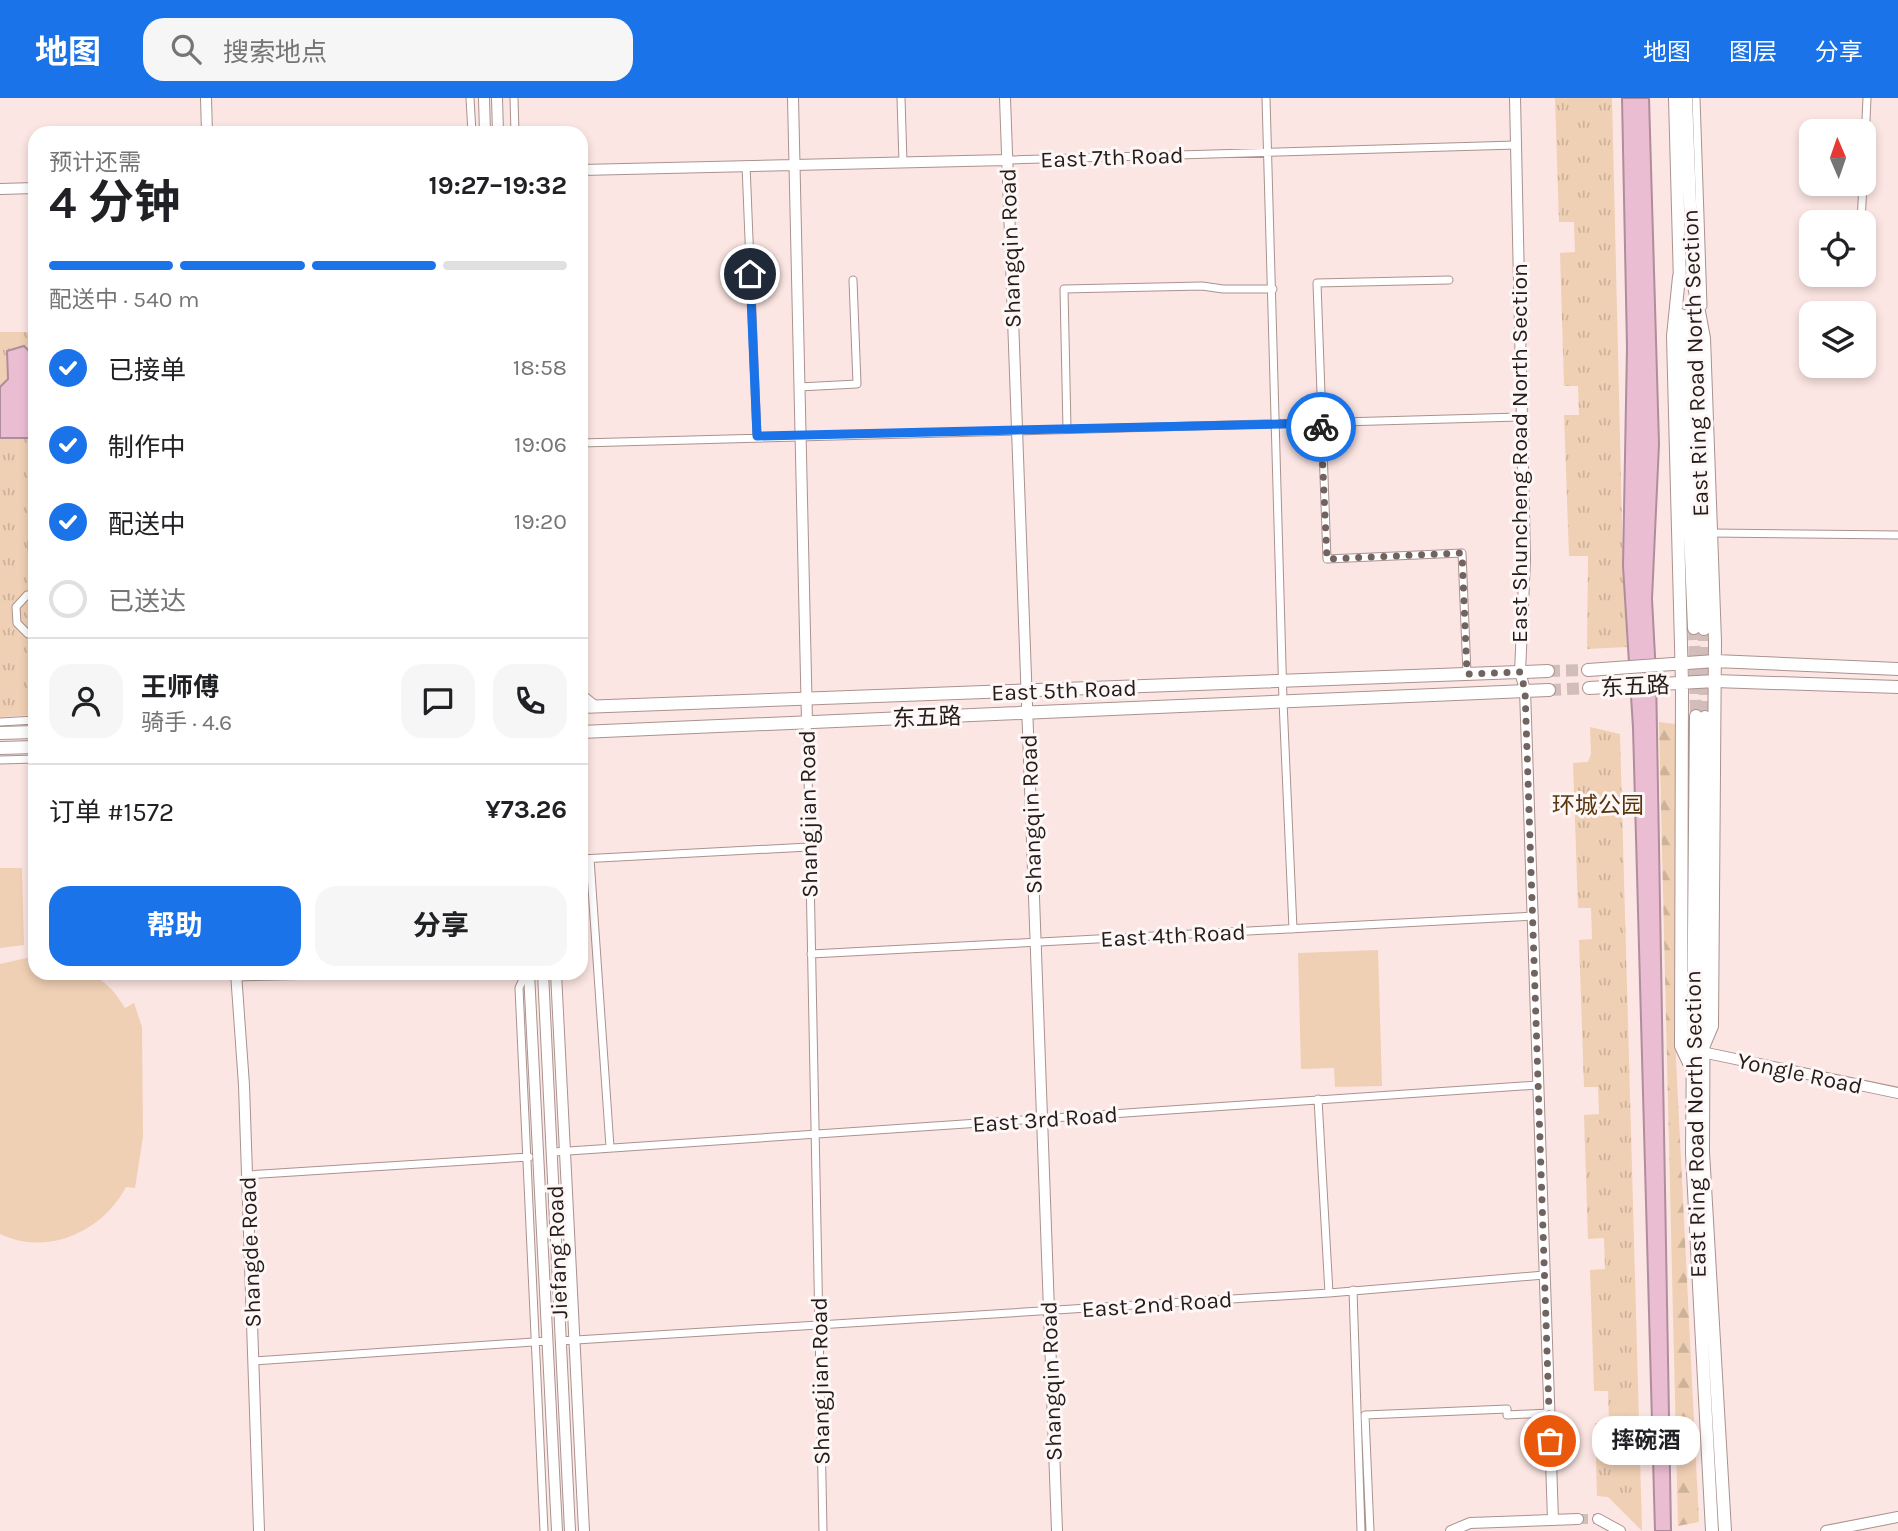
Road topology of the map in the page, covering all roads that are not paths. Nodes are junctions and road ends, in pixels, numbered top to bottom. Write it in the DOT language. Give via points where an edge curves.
graph roads {
  1 [pos="206,98"];
  2 [pos="470,98"];
  3 [pos="484,98"];
  4 [pos="497,98"];
  5 [pos="514,98"];
  6 [pos="793,98"];
  7 [pos="901,98"];
  8 [pos="1004,98"];
  9 [pos="1266,98"];
  10 [pos="1515,98"];
  11 [pos="1675,98"];
  12 [pos="1686,98"];
  13 [pos="1696,98"];
  14 [pos="1867,98"];
  15 [pos="1866,119"];
  16 [pos="207,126"];
  17 [pos="472,126"];
  18 [pos="485,126"];
  19 [pos="498,126"];
  20 [pos="515,126"];
  21 [pos="1516,145"];
  22 [pos="1268,153"];
  23 [pos="1007,160"];
  24 [pos="903,162"];
  25 [pos="746,165"];
  26 [pos="794,165"];
  27 [pos="588,170"];
  28 [pos="28,188"];
  29 [pos="0,189"];
  30 [pos="1686,276"];
  31 [pos="853,280"];
  32 [pos="1449,280"];
  33 [pos="1273,289"];
  34 [pos="1704,338"];
  35 [pos="799,387"];
  36 [pos="1520,417"];
  37 [pos="1321,423"];
  38 [pos="1278,424"];
  39 [pos="1067,429"];
  40 [pos="1017,430"];
  41 [pos="757,436"];
  42 [pos="800,436"];
  43 [pos="588,443"];
  44 [pos="1711,533"];
  45 [pos="1898,535"];
  46 [pos="28,595"];
  47 [pos="1699,628"];
  48 [pos="28,633"];
  49 [pos="1715,661"];
  50 [pos="1681,665"];
  51 [pos="1898,669"];
  52 [pos="1588,670"];
  53 [pos="1548,671"];
  54 [pos="1520,672"];
  55 [pos="1467,674"];
  56 [pos="1282,681"];
  57 [pos="1715,681"];
  58 [pos="1682,684"];
  59 [pos="1898,687"];
  60 [pos="1589,688"];
  61 [pos="1525,690"];
  62 [pos="1549,690"];
  63 [pos="1026,691"];
  64 [pos="805,699"];
  65 [pos="588,701"];
  66 [pos="1283,701"];
  67 [pos="588,707"];
  68 [pos="596,707"];
  69 [pos="1027,714"];
  70 [pos="28,720"];
  71 [pos="0,722"];
  72 [pos="807,722"];
  73 [pos="28,732"];
  74 [pos="0,733"];
  75 [pos="588,734"];
  76 [pos="28,747"];
  77 [pos="0,748"];
  78 [pos="28,759"];
  79 [pos="0,760"];
  80 [pos="809,848"];
  81 [pos="588,859"];
  82 [pos="588,894"];
  83 [pos="1534,916"];
  84 [pos="1293,929"];
  85 [pos="1035,942"];
  86 [pos="811,954"];
  87 [pos="236,980"];
  88 [pos="527,980"];
  89 [pos="543,980"];
  90 [pos="555,980"];
  91 [pos="556,980"];
  92 [pos="544,1000"];
  93 [pos="1702,1052"];
  94 [pos="1690,1067"];
  95 [pos="1537,1085"];
  96 [pos="1898,1093"];
  97 [pos="1318,1099"];
  98 [pos="1042,1120"];
  99 [pos="815,1134"];
  100 [pos="610,1147"];
  101 [pos="559,1152"];
  102 [pos="532,1157"];
  103 [pos="247,1175"];
  104 [pos="1544,1275"];
  105 [pos="1353,1290"];
  106 [pos="1329,1293"];
  107 [pos="1049,1311"];
  108 [pos="819,1326"];
  109 [pos="533,1341"];
  110 [pos="547,1341"];
  111 [pos="561,1341"];
  112 [pos="573,1341"];
  113 [pos="253,1361"];
  114 [pos="1549,1413"];
  115 [pos="1898,1517"];
  116 [pos="1578,1519"];
  117 [pos="1598,1519"];
  118 [pos="1553,1520"];
  119 [pos="260,1531"];
  120 [pos="544,1531"];
  121 [pos="557,1531"];
  122 [pos="570,1531"];
  123 [pos="584,1531"];
  124 [pos="823,1531"];
  125 [pos="1057,1531"];
  126 [pos="1361,1531"];
  127 [pos="1370,1531"];
  128 [pos="1451,1531"];
  129 [pos="1620,1531"];
  130 [pos="1712,1531"];
  131 [pos="1725,1531"];
  132 [pos="1826,1531"];
  1 -- 16 [label="street"];
  2 -- 17 [label="street"];
  3 -- 18 [label="street"];
  4 -- 19 [label="street"];
  5 -- 20 [label="street"];
  6 -- 26 [label="street, Shangjian Road"];
  7 -- 24 [label="street"];
  8 -- 23 [label="street, Shangqin Road"];
  9 -- 22 [label="street"];
  10 -- 21 [label="street, East Shuncheng Road North Section"];
  11 -- 30 [label="main road, East Ring Road North Section"];
  12 -- 30 [label="main road, East Ring Road North Section"];
  13 -- 34 [label="street"];
  14 -- 15 [label="street"];
  21 -- 22 [label="street, East 7th Road"];
  21 -- 36 [label="street, East Shuncheng Road North Section"];
  22 -- 23 [label="street, East 7th Road"];
  22 -- 33 [label="street"];
  23 -- 24 [label="street, East 7th Road"];
  23 -- 40 [label="street, Shangqin Road"];
  24 -- 26 [label="street, East 7th Road"];
  25 -- 26 [label="street, East 7th Road"];
  25 -- 27 [label="street, East 7th Road"];
  25 -- 41 [label="street"];
  26 -- 35 [label="street, Shangjian Road"];
  28 -- 29 [label="street"];
  30 -- 34 [label="main road"];
  30 -- 47 [label="main road, East Ring Road North Section"];
  30 -- 50 [label="main road" via="1673,336"];
  31 -- 35 [label="street" via="857,384"];
  32 -- 37 [label="street" via="1317,283"];
  33 -- 38 [label="street"];
  33 -- 39 [label="street" via="1064,289"];
  34 -- 44 [label="main road"];
  35 -- 42 [label="street, Shangjian Road"];
  36 -- 37 [label="street"];
  36 -- 54 [label="street, East Shuncheng Road North Section" via="1525,560"];
  37 -- 38 [label="street"];
  37 -- 55 [label="street" via="1327,559 1462,553"];
  38 -- 39 [label="street"];
  38 -- 56 [label="street"];
  39 -- 40 [label="street"];
  40 -- 42 [label="street"];
  40 -- 63 [label="street, Shangqin Road"];
  41 -- 42 [label="street"];
  41 -- 43 [label="street"];
  42 -- 64 [label="street, Shangjian Road"];
  44 -- 45 [label="street"];
  44 -- 49 [label="main road"];
  46 -- 48 [label="street" via="16,607 17,623"];
  49 -- 50 [label="main road, 东五路"];
  49 -- 51 [label="main road, 东五路"];
  49 -- 57 [label="main road"];
  50 -- 52 [label="main road, 东五路"];
  50 -- 58 [label="main road"];
  53 -- 54 [label="main road, East 5th Road"];
  54 -- 55 [label="main road, East 5th Road"];
  54 -- 61 [label="street, East Shuncheng Road North Section"];
  55 -- 56 [label="main road, East 5th Road"];
  56 -- 63 [label="main road, East 5th Road"];
  56 -- 66 [label="street"];
  57 -- 58 [label="main road, 东五路"];
  57 -- 59 [label="main road, 东五路"];
  57 -- 93 [label="main road" via="1712,1026"];
  58 -- 60 [label="main road, 东五路"];
  58 -- 94 [label="main road" via="1681,1046"];
  61 -- 62 [label="main road"];
  61 -- 66 [label="main road, 东五路"];
  61 -- 83 [label="street, East Shuncheng Road North Section"];
  63 -- 64 [label="main road, East 5th Road"];
  63 -- 69 [label="street, Shangqin Road"];
  64 -- 68 [label="main road, East 5th Road"];
  64 -- 72 [label="street, Shangjian Road"];
  65 -- 68 [label="street"];
  66 -- 69 [label="main road, 东五路"];
  66 -- 84 [label="street"];
  67 -- 68 [label="main road, East 5th Road"];
  69 -- 72 [label="main road, 东五路"];
  69 -- 85 [label="street, Shangqin Road"];
  70 -- 71 [label="street"];
  72 -- 75 [label="main road, 东五路"];
  72 -- 80 [label="street, Shangjian Road"];
  73 -- 74 [label="main road"];
  76 -- 77 [label="main road"];
  78 -- 79 [label="street"];
  80 -- 81 [label="street"];
  80 -- 86 [label="street, Shangjian Road"];
  82 -- 100 [label="street"];
  83 -- 84 [label="street, East 4th Road"];
  83 -- 95 [label="street, East Shuncheng Road North Section"];
  84 -- 85 [label="street, East 4th Road"];
  85 -- 86 [label="street, East 4th Road"];
  85 -- 98 [label="street, Shangqin Road"];
  86 -- 99 [label="street, Shangjian Road"];
  87 -- 103 [label="street, Shangde Road"];
  88 -- 102 [label="street, Jiefang Road"];
  89 -- 92 [label="street, Jiefang Road"];
  90 -- 92 [label="street"];
  91 -- 101 [label="street"];
  92 -- 101 [label="street, Jiefang Road"];
  93 -- 94 [label="main road, East Ring Road North Section" via="1701,717"];
  93 -- 96 [label="street, Yongle Road"];
  93 -- 131 [label="main road, East Ring Road North Section" via="1703,1152"];
  94 -- 130 [label="main road, East Ring Road North Section"];
  95 -- 97 [label="street, East 3rd Road"];
  95 -- 104 [label="street, East Shuncheng Road North Section"];
  97 -- 98 [label="street, East 3rd Road"];
  97 -- 106 [label="street"];
  98 -- 99 [label="street, East 3rd Road"];
  98 -- 107 [label="street, Shangqin Road"];
  99 -- 100 [label="street, East 3rd Road"];
  99 -- 108 [label="street, Shangjian Road"];
  100 -- 101 [label="street, East 3rd Road"];
  101 -- 111 [label="street, Jiefang Road"];
  101 -- 112 [label="street"];
  102 -- 103 [label="street"];
  102 -- 109 [label="street"];
  102 -- 110 [label="street, Jiefang Road"];
  103 -- 113 [label="street, Shangde Road"];
  104 -- 105 [label="street, East 2nd Road"];
  104 -- 114 [label="street, East Shuncheng Road North Section"];
  105 -- 106 [label="street, East 2nd Road"];
  105 -- 126 [label="street"];
  106 -- 107 [label="street, East 2nd Road"];
  107 -- 108 [label="street, East 2nd Road"];
  107 -- 125 [label="street, Shangqin Road"];
  108 -- 112 [label="street, East 2nd Road"];
  108 -- 124 [label="street, Shangjian Road"];
  109 -- 110 [label="street"];
  109 -- 113 [label="street"];
  109 -- 120 [label="street"];
  110 -- 121 [label="street, Jiefang Road"];
  111 -- 112 [label="street, East 2nd Road"];
  111 -- 122 [label="street, Jiefang Road"];
  112 -- 123 [label="street"];
  113 -- 119 [label="street, Shangde Road"];
  114 -- 118 [label="street, East Shuncheng Road North Section"];
  114 -- 127 [label="street" via="1507,1415 1507,1409 1365,1415"];
  115 -- 132 [label="street"];
  116 -- 118 [label="street"];
  117 -- 129 [label="street"];
  118 -- 128 [label="street" via="1470,1523"];
}
